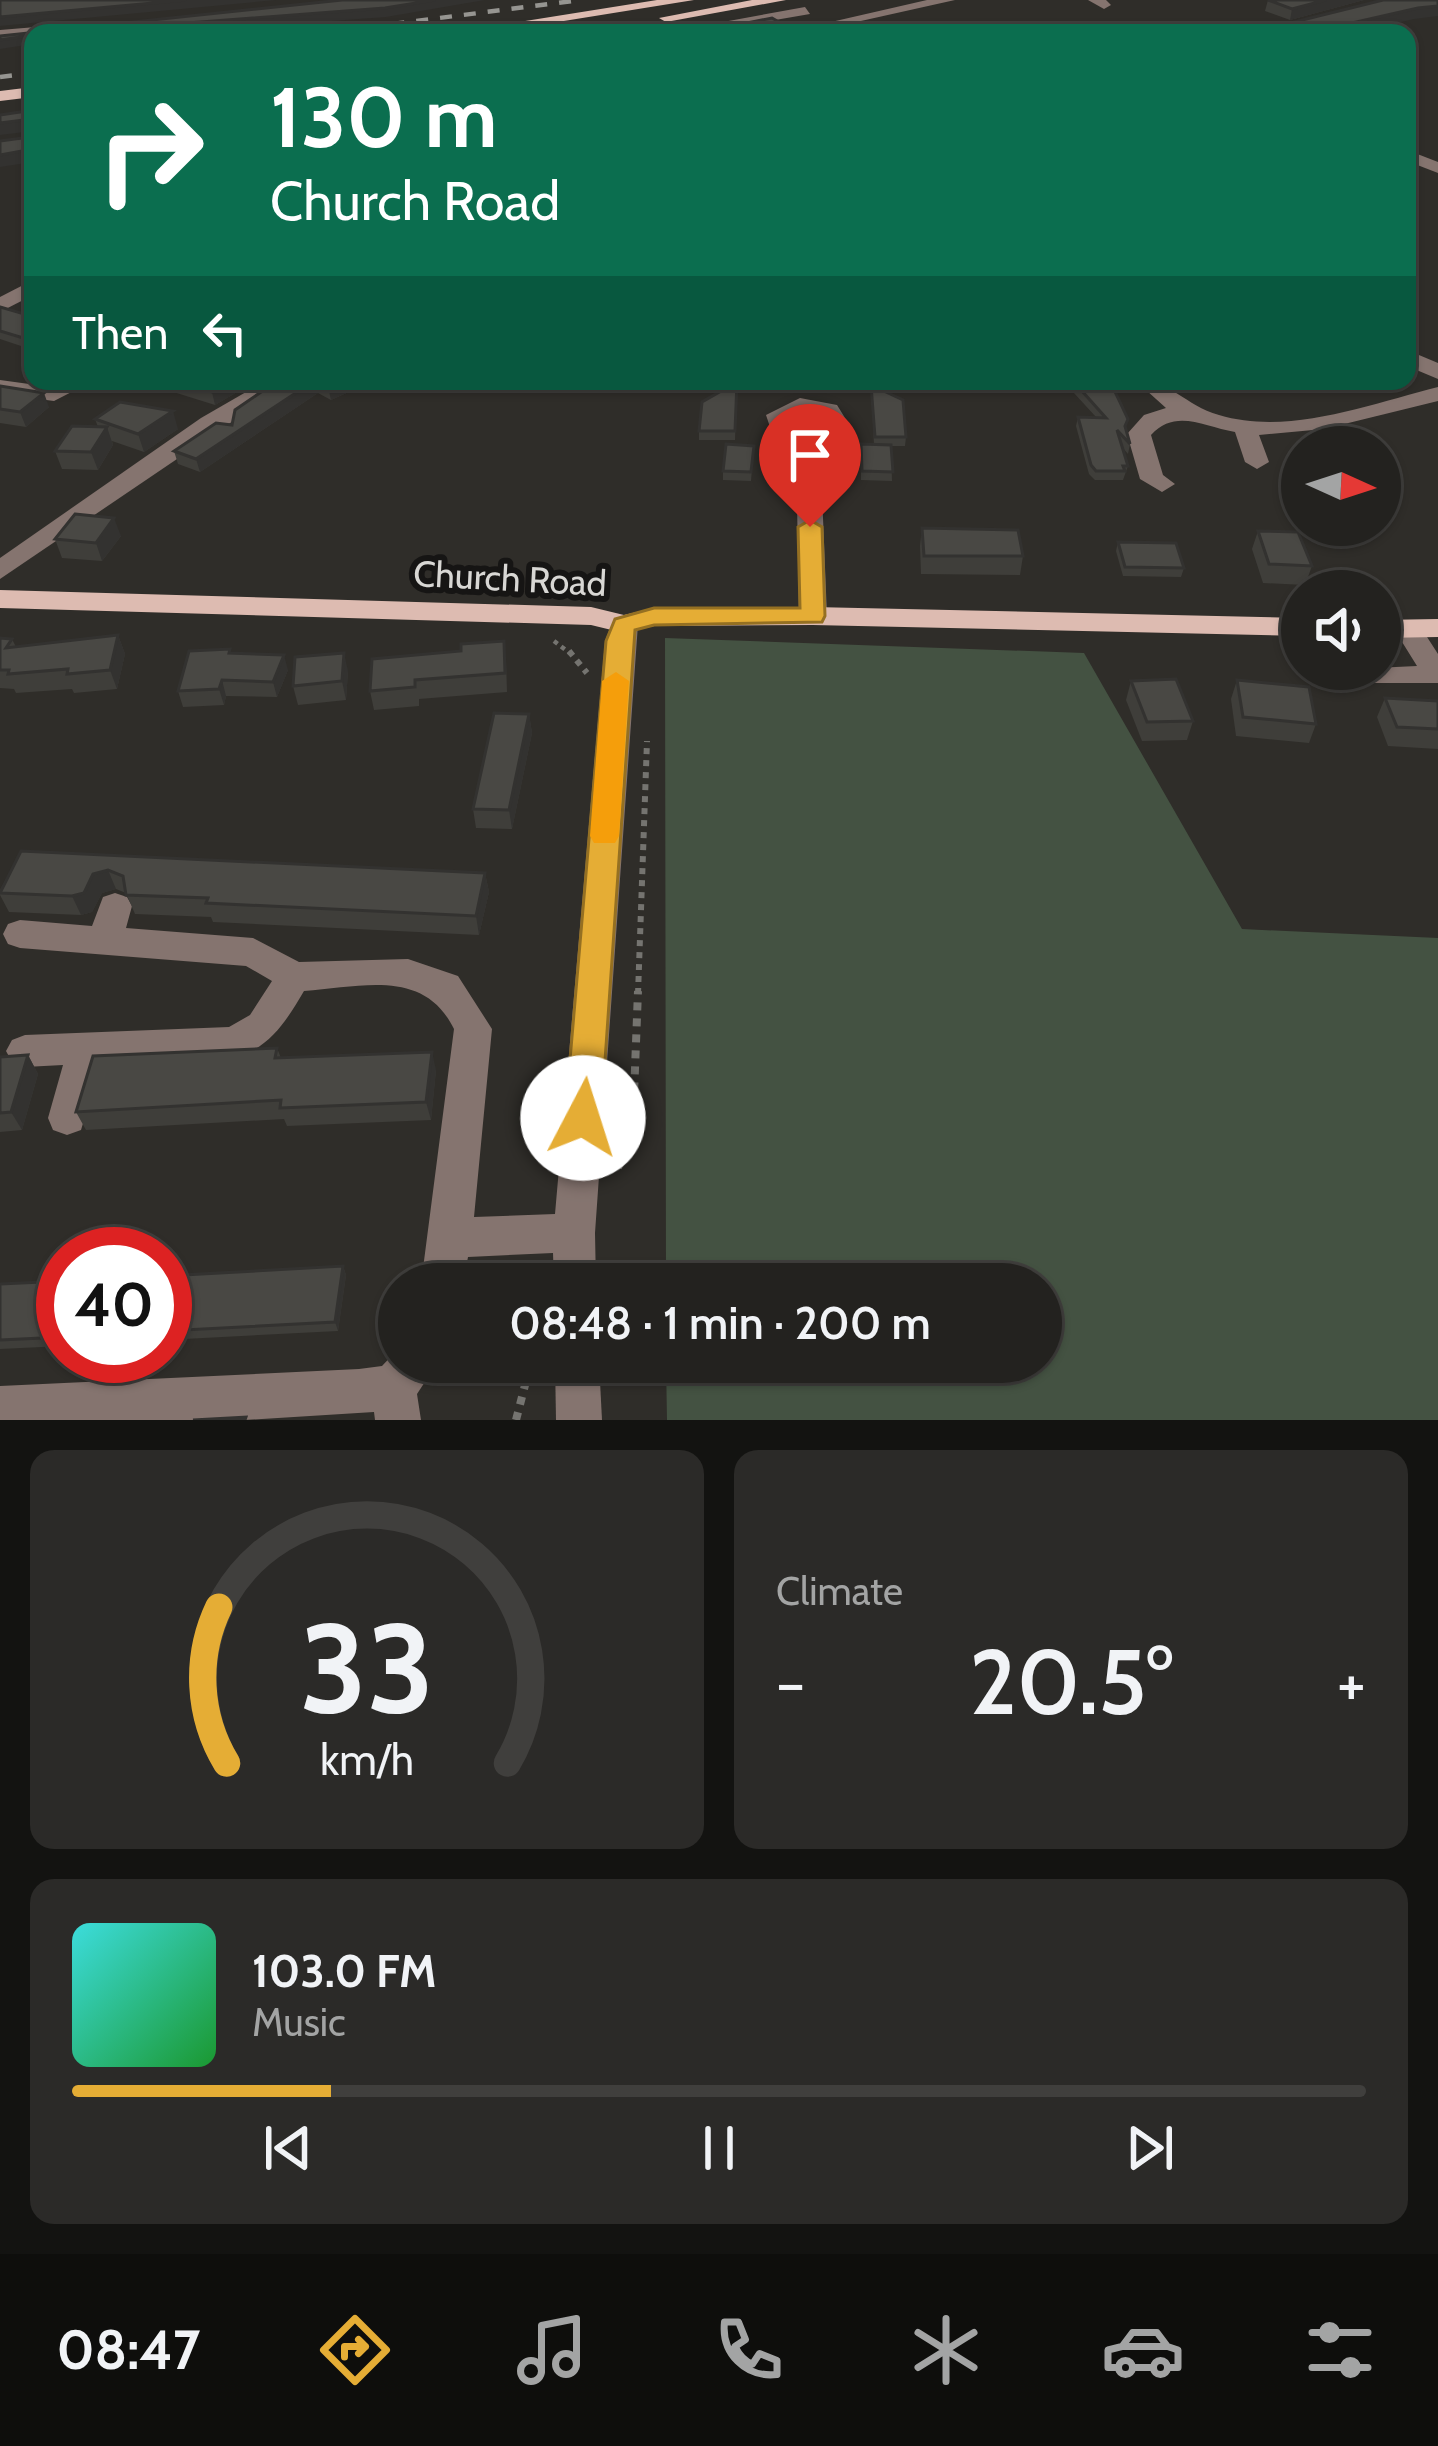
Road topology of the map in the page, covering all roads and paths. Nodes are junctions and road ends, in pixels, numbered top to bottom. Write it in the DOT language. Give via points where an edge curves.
graph roads {
  1 [pos="687,0"];
  2 [pos="779,0"];
  3 [pos="948,0"];
  4 [pos="798,5"];
  5 [pos="521,24"];
  6 [pos="624,24"];
  7 [pos="712,24"];
  8 [pos="824,24"];
  9 [pos="851,24"];
  10 [pos="0,388"];
  11 [pos="63,390"];
  12 [pos="265,390"];
  13 [pos="1157,390"];
  14 [pos="1438,394"];
  15 [pos="1180,411"];
  16 [pos="1246,431"];
  17 [pos="808,439"];
  18 [pos="1257,462"];
  19 [pos="1162,484"];
  20 [pos="0,572"];
  21 [pos="0,599"];
  22 [pos="813,616"];
  23 [pos="624,624"];
  24 [pos="1281,627"];
  25 [pos="1409,628"];
  26 [pos="1401,676"];
  27 [pos="643,728"];
  28 [pos="20,934"];
  29 [pos="294,977"];
  30 [pos="87,1048"];
  31 [pos="25,1051"];
  32 [pos="67,1118"];
  33 [pos="614,1180"];
  34 [pos="574,1233"];
  35 [pos="451,1238"];
  36 [pos="446,1263"];
  37 [pos="575,1263"];
  38 [pos="526,1383"];
  39 [pos="578,1383"];
  40 [pos="402,1389"];
  41 [pos="0,1409"];
  42 [pos="109,1412"];
  43 [pos="516,1420"];
  44 [pos="579,1420"];
  1 -- 5 [label="main road"];
  2 -- 6 [label="main road"];
  3 -- 9 [label="street"];
  4 -- 7 [label="street"];
  4 -- 8 [label="street"];
  10 -- 11 [label="street"];
  12 -- 20 [label="street"];
  13 -- 15 [label="street"];
  14 -- 16 [label="street"];
  15 -- 16 [label="street"];
  15 -- 19 [label="street" via="1139,434 1152,479"];
  16 -- 18 [label="street"];
  17 -- 22 [label="street"];
  21 -- 23 [label="main road, Church Road" via="492,623 591,616"];
  22 -- 23 [label="main road, Church Road" via="654,616"];
  22 -- 24 [label="main road, Church Road"];
  23 -- 34 [label="street"];
  25 -- 26 [label="street" via="1432,667 1428,676"];
  27 -- 33 [label="path" via="650,746 633,1120"];
  28 -- 29 [label="street" via="110,922 253,952"];
  29 -- 30 [label="street" via="263,1026 234,1043"];
  29 -- 35 [label="street" via="403,974 438,982 458,999 472,1029"];
  30 -- 31 [label="street"];
  30 -- 32 [label="street"];
  34 -- 35 [label="street"];
  34 -- 37 [label="street"];
  35 -- 36 [label="street"];
  38 -- 43 [label="path"];
  39 -- 44 [label="street"];
  40 -- 42 [label="street"];
  41 -- 42 [label="street"];
}
